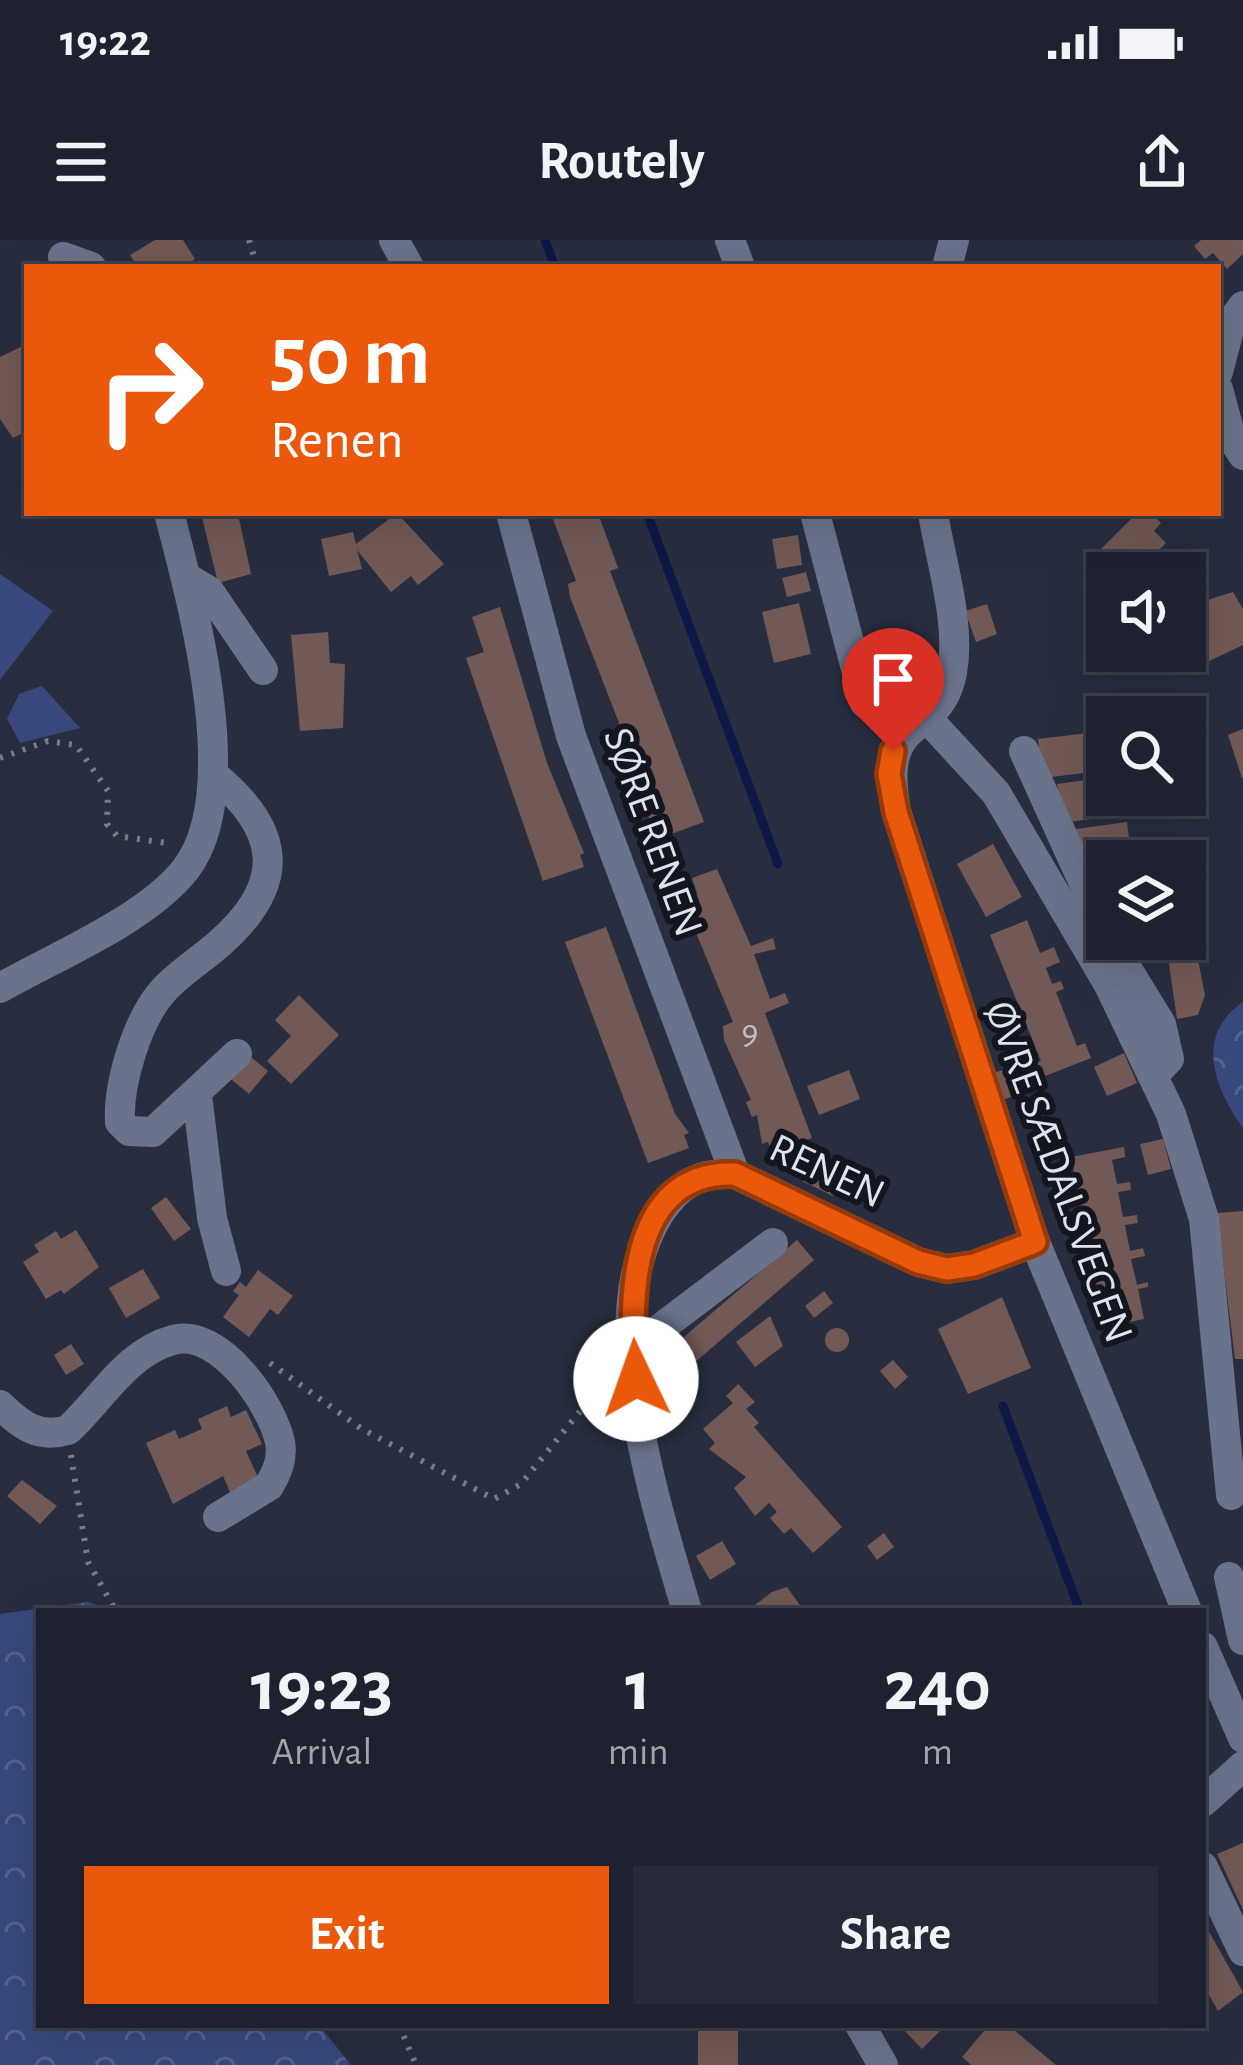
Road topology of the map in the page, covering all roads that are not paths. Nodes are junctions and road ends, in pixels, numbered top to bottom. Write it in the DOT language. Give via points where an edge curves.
graph roads {
  1 [pos="1243,306"];
  2 [pos="1221,360"];
  3 [pos="1221,400"];
  4 [pos="1243,455"];
  5 [pos="170,516"];
  6 [pos="513,516"];
  7 [pos="815,516"];
  8 [pos="933,516"];
  9 [pos="187,578"];
  10 [pos="263,670"];
  11 [pos="865,703"];
  12 [pos="925,716"];
  13 [pos="1024,751"];
  14 [pos="214,775"];
  15 [pos="1086,888"];
  16 [pos="1122,960"];
  17 [pos="0,988"];
  18 [pos="237,1054"];
  19 [pos="1153,1076"];
  20 [pos="197,1094"];
  21 [pos="735,1174"];
  22 [pos="1035,1242"];
  23 [pos="773,1243"];
  24 [pos="226,1271"];
  25 [pos="633,1349"];
  26 [pos="0,1405"];
  27 [pos="1231,1496"];
  28 [pos="218,1516"];
  29 [pos="1229,1577"];
  30 [pos="686,1608"];
  31 [pos="1186,1608"];
  32 [pos="1243,1640"];
  33 [pos="1206,1654"];
  34 [pos="1240,1724"];
  35 [pos="1243,1766"];
  36 [pos="1206,1799"];
  37 [pos="1206,1873"];
  38 [pos="1243,1951"];
  39 [pos="862,2028"];
  40 [pos="884,2065"];
  1 -- 2 [label="street"];
  3 -- 4 [label="street"];
  5 -- 9 [label="street"];
  6 -- 21 [label="street, SØRE RENEN" via="572,736"];
  7 -- 11 [label="street"];
  8 -- 12 [label="street" via="954,646 952,677"];
  9 -- 10 [label="street" via="209,591"];
  9 -- 14 [label="street"];
  12 -- 19 [label="street" via="996,793"];
  12 -- 22 [label="street, ØVRE SÆDALSVEGEN" via="893,751 896,812"];
  13 -- 15 [label="street"];
  14 -- 17 [label="street" via="194,856 152,902"];
  14 -- 20 [label="street" via="261,822 268,873 243,921 152,1005 120,1122 129,1131 153,1132"];
  16 -- 19 [label="street" via="1161,1024 1169,1059"];
  18 -- 20 [label="street"];
  19 -- 27 [label="street" via="1204,1219"];
  20 -- 24 [label="street"];
  21 -- 22 [label="street, RENEN" via="947,1269"];
  21 -- 25 [label="street, RENEN" via="707,1173 684,1184 643,1241 632,1285"];
  22 -- 31 [label="street, ØVRE SÆDALSVEGEN"];
  23 -- 25 [label="street, RENEN"];
  25 -- 30 [label="street, RENEN" via="654,1494"];
  26 -- 28 [label="street" via="37,1432 68,1430 106,1386 170,1340 205,1343 273,1420 281,1446 269,1486"];
  29 -- 32 [label="street"];
  33 -- 34 [label="street"];
  35 -- 36 [label="street"];
  37 -- 38 [label="street"];
  39 -- 40 [label="street"];
}
